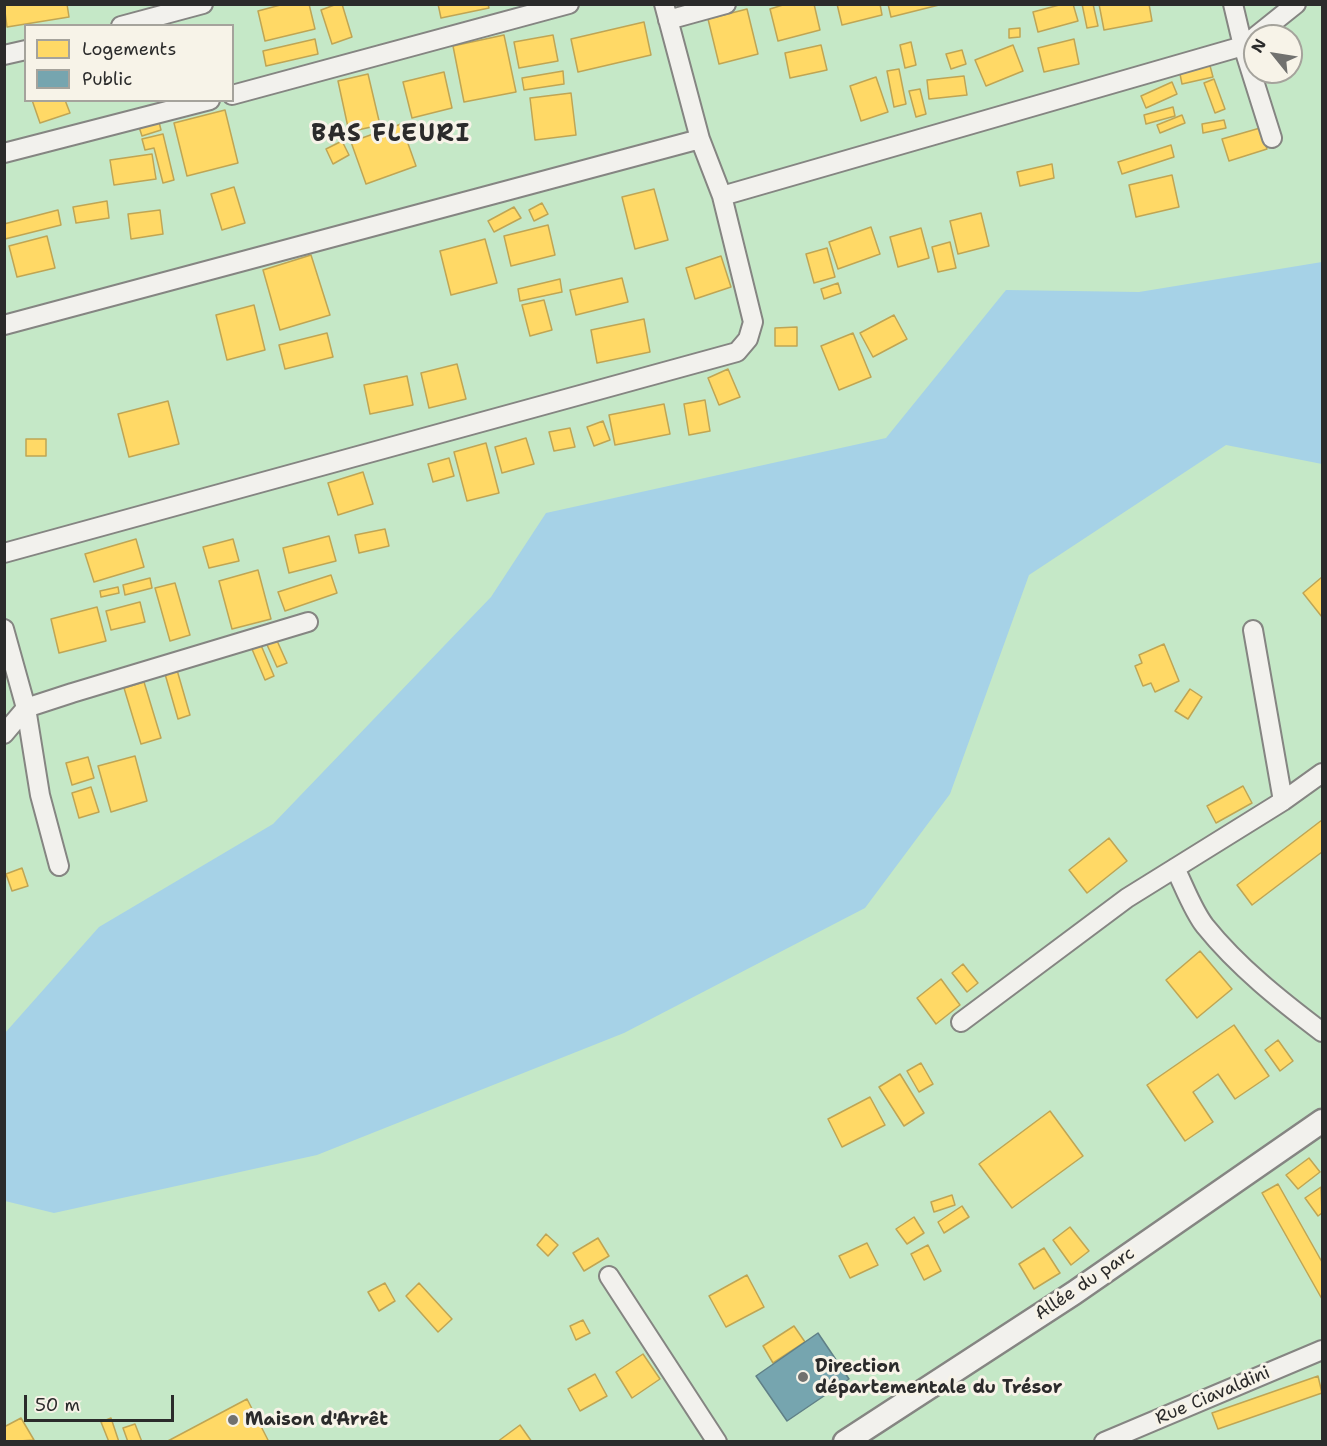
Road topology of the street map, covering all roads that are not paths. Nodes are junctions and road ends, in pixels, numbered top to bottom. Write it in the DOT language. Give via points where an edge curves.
graph roads {
  1 [pos="203,4"];
  2 [pos="569,4"];
  3 [pos="726,4"];
  4 [pos="1233,4"];
  5 [pos="1296,4"];
  6 [pos="666,12"];
  7 [pos="128,24"];
  8 [pos="1244,24"];
  9 [pos="1272,24"];
  10 [pos="1243,43"];
  11 [pos="24,50"];
  12 [pos="4,55"];
  13 [pos="1261,84"];
  14 [pos="234,94"];
  15 [pos="202,102"];
  16 [pos="1272,138"];
  17 [pos="700,139"];
  18 [pos="4,153"];
  19 [pos="722,196"];
  20 [pos="4,326"];
  21 [pos="4,553"];
  22 [pos="308,622"];
  23 [pos="4,629"];
  24 [pos="1253,630"];
  25 [pos="26,708"];
  26 [pos="4,734"];
  27 [pos="1323,773"];
  28 [pos="1283,801"];
  29 [pos="59,866"];
  30 [pos="1175,868"];
  31 [pos="961,1022"];
  32 [pos="1323,1032"];
  33 [pos="1323,1121"];
  34 [pos="609,1276"];
  35 [pos="1323,1350"];
  36 [pos="717,1442"];
  37 [pos="844,1442"];
  38 [pos="1104,1442"];
  1 -- 7 [label="street"];
  2 -- 14 [label="street"];
  3 -- 6 [label="street"];
  4 -- 8 [label="street"];
  5 -- 9 [label="street"];
  6 -- 17 [label="street"];
  10 -- 19 [label="street"];
  11 -- 12 [label="street"];
  13 -- 16 [label="street"];
  15 -- 18 [label="street"];
  17 -- 19 [label="street"];
  17 -- 20 [label="street"];
  19 -- 21 [label="street" via="753,322 748,339 737,352"];
  22 -- 25 [label="street"];
  23 -- 25 [label="street"];
  24 -- 28 [label="street"];
  25 -- 26 [label="street"];
  25 -- 29 [label="street" via="40,795"];
  27 -- 28 [label="street"];
  28 -- 30 [label="street"];
  30 -- 31 [label="street" via="1127,898"];
  30 -- 32 [label="street" via="1203,924 1242,966"];
  33 -- 37 [label="street, Allée du parc" via="1074,1293"];
  34 -- 36 [label="street"];
  35 -- 38 [label="street, Rue Ciavaldini"];
}
